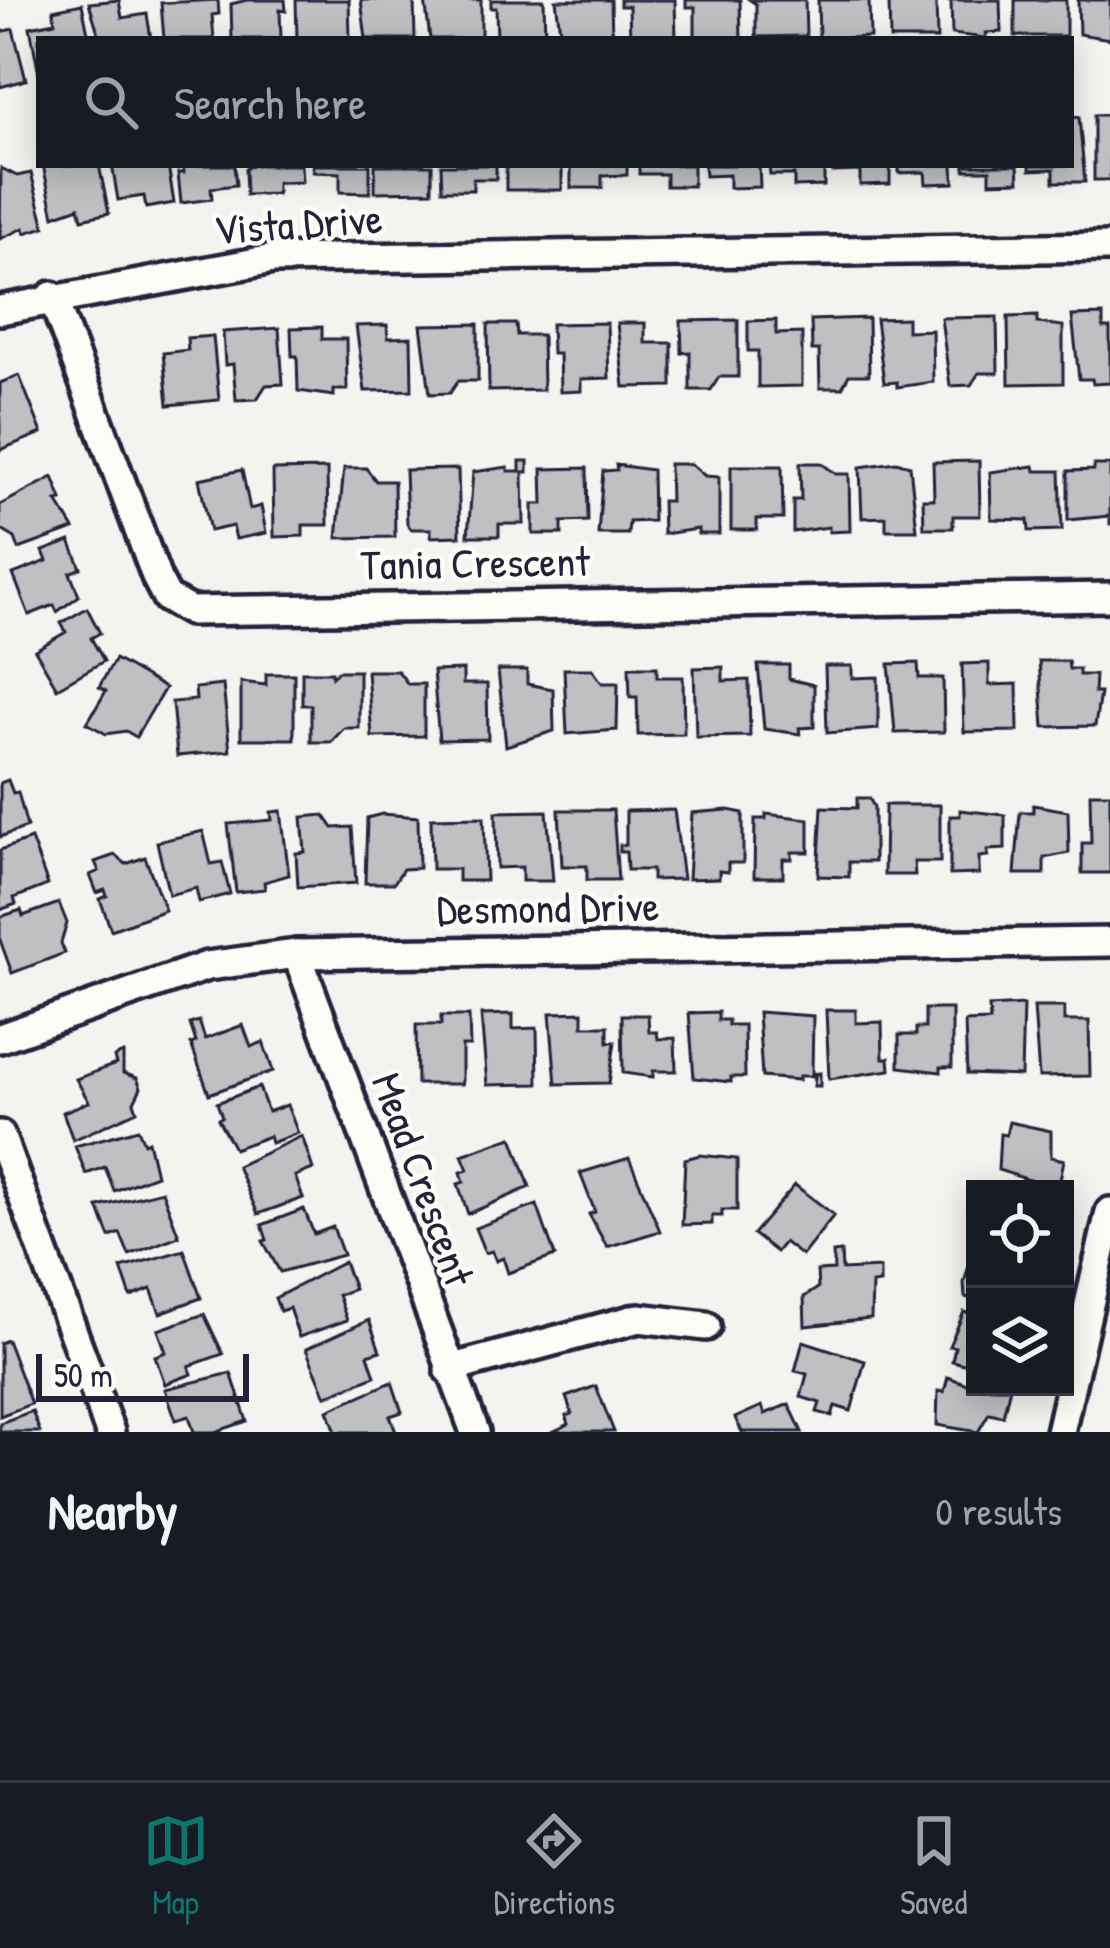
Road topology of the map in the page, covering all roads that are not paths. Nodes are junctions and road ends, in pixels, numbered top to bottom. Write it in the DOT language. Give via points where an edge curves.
graph roads {
  1 [pos="1110,247"];
  2 [pos="52,296"];
  3 [pos="0,310"];
  4 [pos="1110,597"];
  5 [pos="1110,942"];
  6 [pos="297,953"];
  7 [pos="0,1038"];
  8 [pos="0,1135"];
  9 [pos="1110,1212"];
  10 [pos="706,1326"];
  11 [pos="449,1369"];
  12 [pos="110,1432"];
  13 [pos="476,1432"];
  14 [pos="1060,1432"];
  1 -- 2 [label="street, Vista Drive" via="273,259"];
  2 -- 3 [label="street, Vista Drive"];
  2 -- 4 [label="street, Tania Crescent" via="157,579 166,598 190,611"];
  5 -- 6 [label="street, Desmond Drive"];
  6 -- 7 [label="street, Desmond Drive" via="208,967"];
  6 -- 11 [label="street, Mead Crescent"];
  8 -- 12 [label="street"];
  9 -- 14 [label="street"];
  10 -- 11 [label="street" via="639,1318"];
  11 -- 13 [label="street, Mead Crescent"];
}
